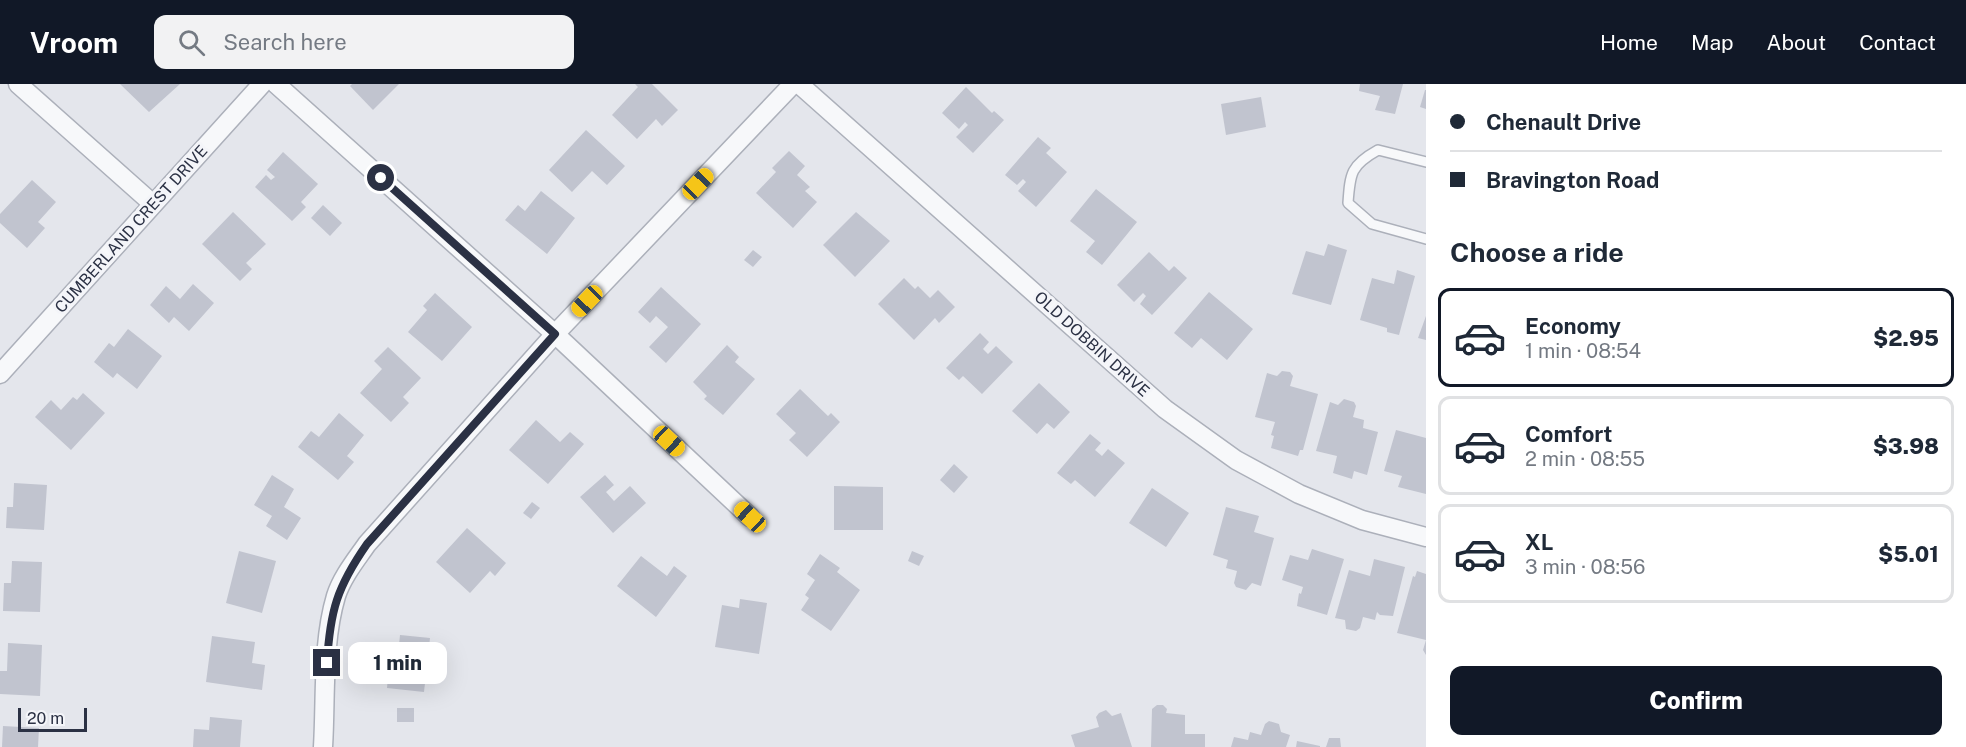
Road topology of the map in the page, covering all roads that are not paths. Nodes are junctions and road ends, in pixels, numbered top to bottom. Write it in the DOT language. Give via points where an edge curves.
graph roads {
  1 [pos="18,84"];
  2 [pos="262,84"];
  3 [pos="276,84"];
  4 [pos="794,84"];
  5 [pos="799,84"];
  6 [pos="1426,162"];
  7 [pos="153,204"];
  8 [pos="1426,239"];
  9 [pos="555,334"];
  10 [pos="0,374"];
  11 [pos="750,517"];
  12 [pos="1426,537"];
  13 [pos="323,747"];
  1 -- 7 [label="street"];
  2 -- 7 [label="street, CUMBERLAND CREST DRIVE"];
  3 -- 9 [label="street"];
  4 -- 9 [label="street"];
  5 -- 12 [label="street, OLD DOBBIN DRIVE" via="1166,409 1236,460 1362,520"];
  6 -- 8 [label="lane" via="1378,150 1361,159 1350,176 1348,203 1372,224"];
  7 -- 10 [label="street, CUMBERLAND CREST DRIVE"];
  9 -- 11 [label="street"];
  9 -- 13 [label="street" via="348,570 337,594 331,626"];
}
